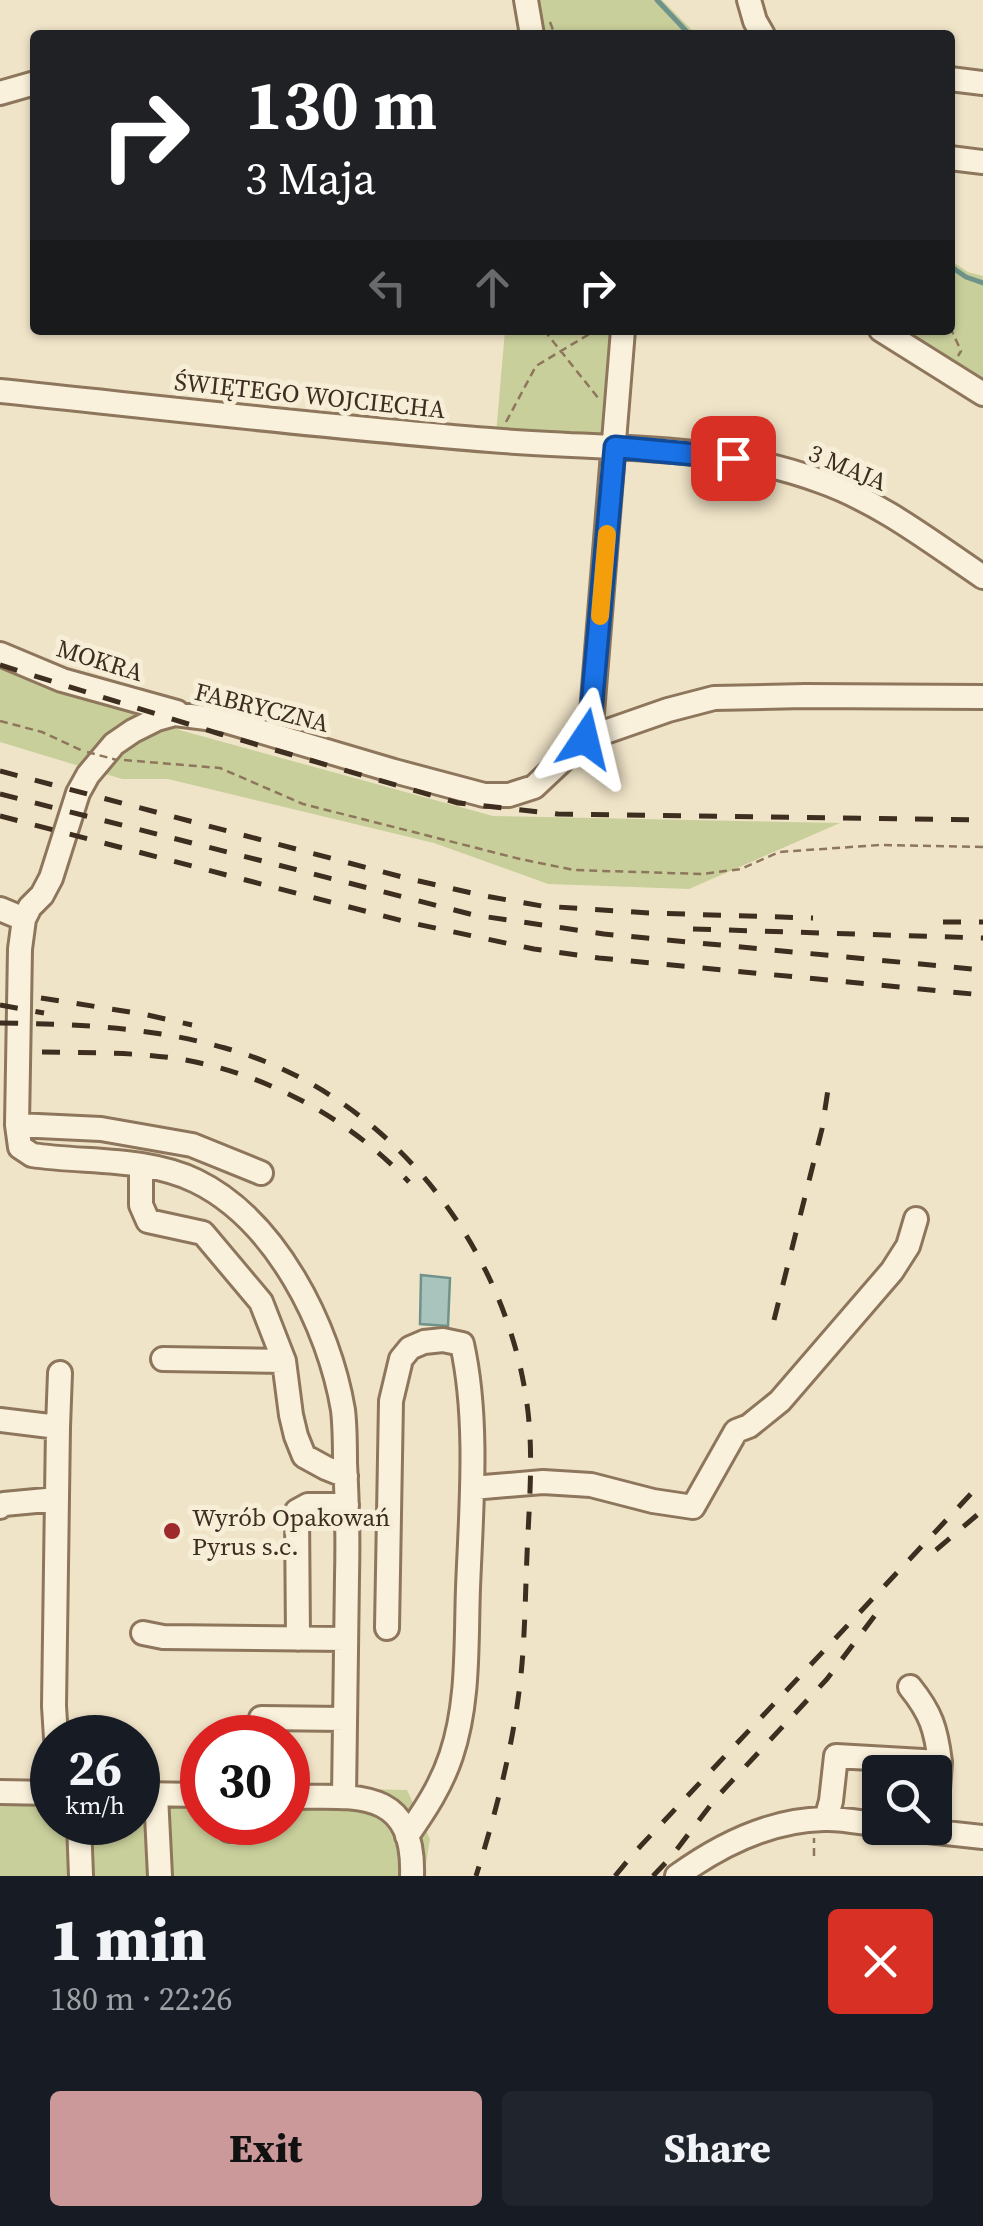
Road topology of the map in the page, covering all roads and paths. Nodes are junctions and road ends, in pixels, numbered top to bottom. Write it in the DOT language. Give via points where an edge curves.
graph roads {
  1 [pos="526,0"];
  2 [pos="749,0"];
  3 [pos="531,30"];
  4 [pos="760,30"];
  5 [pos="955,79"];
  6 [pos="983,82"];
  7 [pos="30,84"];
  8 [pos="0,92"];
  9 [pos="955,159"];
  10 [pos="983,162"];
  11 [pos="548,335"];
  12 [pos="588,335"];
  13 [pos="623,335"];
  14 [pos="889,335"];
  15 [pos="954,335"];
  16 [pos="561,351"];
  17 [pos="953,353"];
  18 [pos="0,391"];
  19 [pos="983,394"];
  20 [pos="606,408"];
  21 [pos="496,441"];
  22 [pos="615,447"];
  23 [pos="983,577"];
  24 [pos="0,654"];
  25 [pos="983,697"];
  26 [pos="186,714"];
  27 [pos="0,721"];
  28 [pos="585,739"];
  29 [pos="983,848"];
  30 [pos="0,909"];
  31 [pos="24,919"];
  32 [pos="17,1125"];
  33 [pos="141,1166"];
  34 [pos="261,1172"];
  35 [pos="916,1220"];
  36 [pos="163,1359"];
  37 [pos="284,1360"];
  38 [pos="60,1373"];
  39 [pos="0,1420"];
  40 [pos="58,1428"];
  41 [pos="346,1476"];
  42 [pos="472,1488"];
  43 [pos="57,1499"];
  44 [pos="347,1505"];
  45 [pos="0,1508"];
  46 [pos="387,1628"];
  47 [pos="143,1633"];
  48 [pos="298,1640"];
  49 [pos="346,1640"];
  50 [pos="910,1687"];
  51 [pos="55,1715"];
  52 [pos="310,1719"];
  53 [pos="345,1720"];
  54 [pos="939,1755"];
  55 [pos="862,1758"];
  56 [pos="0,1792"];
  57 [pos="30,1793"];
  58 [pos="310,1796"];
  59 [pos="344,1797"];
  60 [pos="826,1819"];
  61 [pos="862,1823"];
  62 [pos="952,1834"];
  63 [pos="407,1836"];
  64 [pos="803,1836"];
  65 [pos="983,1838"];
  66 [pos="80,1845"];
  67 [pos="155,1845"];
  68 [pos="814,1856"];
  69 [pos="81,1876"];
  70 [pos="160,1876"];
  71 [pos="412,1876"];
  72 [pos="676,1876"];
  1 -- 3 [label="street"];
  2 -- 4 [label="street"];
  5 -- 6 [label="street"];
  7 -- 8 [label="street"];
  9 -- 10 [label="street"];
  11 -- 16 [label="path"];
  12 -- 16 [label="path"];
  13 -- 22 [label="street"];
  14 -- 19 [label="street"];
  15 -- 17 [label="path" via="962,351"];
  16 -- 20 [label="path"];
  16 -- 21 [label="path" via="536,366"];
  18 -- 21 [label="street, ŚWIĘTEGO WOJCIECHA"];
  21 -- 22 [label="street, ŚWIĘTEGO WOJCIECHA"];
  22 -- 23 [label="street, 3 MAJA" via="733,458 820,480 886,513"];
  22 -- 28 [label="street"];
  24 -- 26 [label="street, MOKRA" via="62,680"];
  25 -- 28 [label="street" via="714,698"];
  26 -- 28 [label="street, FABRYCZNA" via="484,795 534,787"];
  26 -- 31 [label="street, FABRYCZNA" via="132,731 100,759 78,793 42,896"];
  27 -- 29 [label="path, bridge" via="117,760 220,768 303,804 574,870 702,874 741,870 779,852 880,845"];
  30 -- 31 [label="street"];
  31 -- 32 [label="street, FABRYCZNA"];
  32 -- 33 [label="street" via="20,1147 32,1155"];
  32 -- 34 [label="street" via="102,1129 192,1145"];
  33 -- 37 [label="street" via="148,1221 203,1233 262,1302"];
  33 -- 41 [label="street" via="194,1180 221,1197 268,1240 293,1276 333,1368"];
  35 -- 42 [label="street" via="892,1271 780,1402 736,1431 693,1507 590,1485"];
  36 -- 37 [label="street"];
  37 -- 41 [label="street" via="304,1456"];
  38 -- 40 [label="street"];
  39 -- 40 [label="street"];
  40 -- 43 [label="street"];
  41 -- 44 [label="street"];
  42 -- 46 [label="street" via="462,1344 424,1342 401,1359 392,1401"];
  42 -- 63 [label="street" via="460,1716 438,1790"];
  43 -- 45 [label="street"];
  43 -- 51 [label="street"];
  44 -- 48 [label="street" via="297,1511"];
  44 -- 49 [label="street"];
  47 -- 48 [label="street"];
  48 -- 49 [label="street"];
  49 -- 53 [label="street"];
  50 -- 54 [label="street" via="928,1709"];
  52 -- 53 [label="street"];
  53 -- 59 [label="street"];
  55 -- 60 [label="street" via="836,1756"];
  56 -- 57 [label="street"];
  58 -- 59 [label="street"];
  59 -- 63 [label="street" via="386,1808"];
  60 -- 61 [label="street"];
  60 -- 72 [label="street" via="773,1825"];
  62 -- 65 [label="street"];
  63 -- 71 [label="street"];
  64 -- 68 [label="path" via="814,1837"];
  66 -- 69 [label="street"];
  67 -- 70 [label="street"];
}
